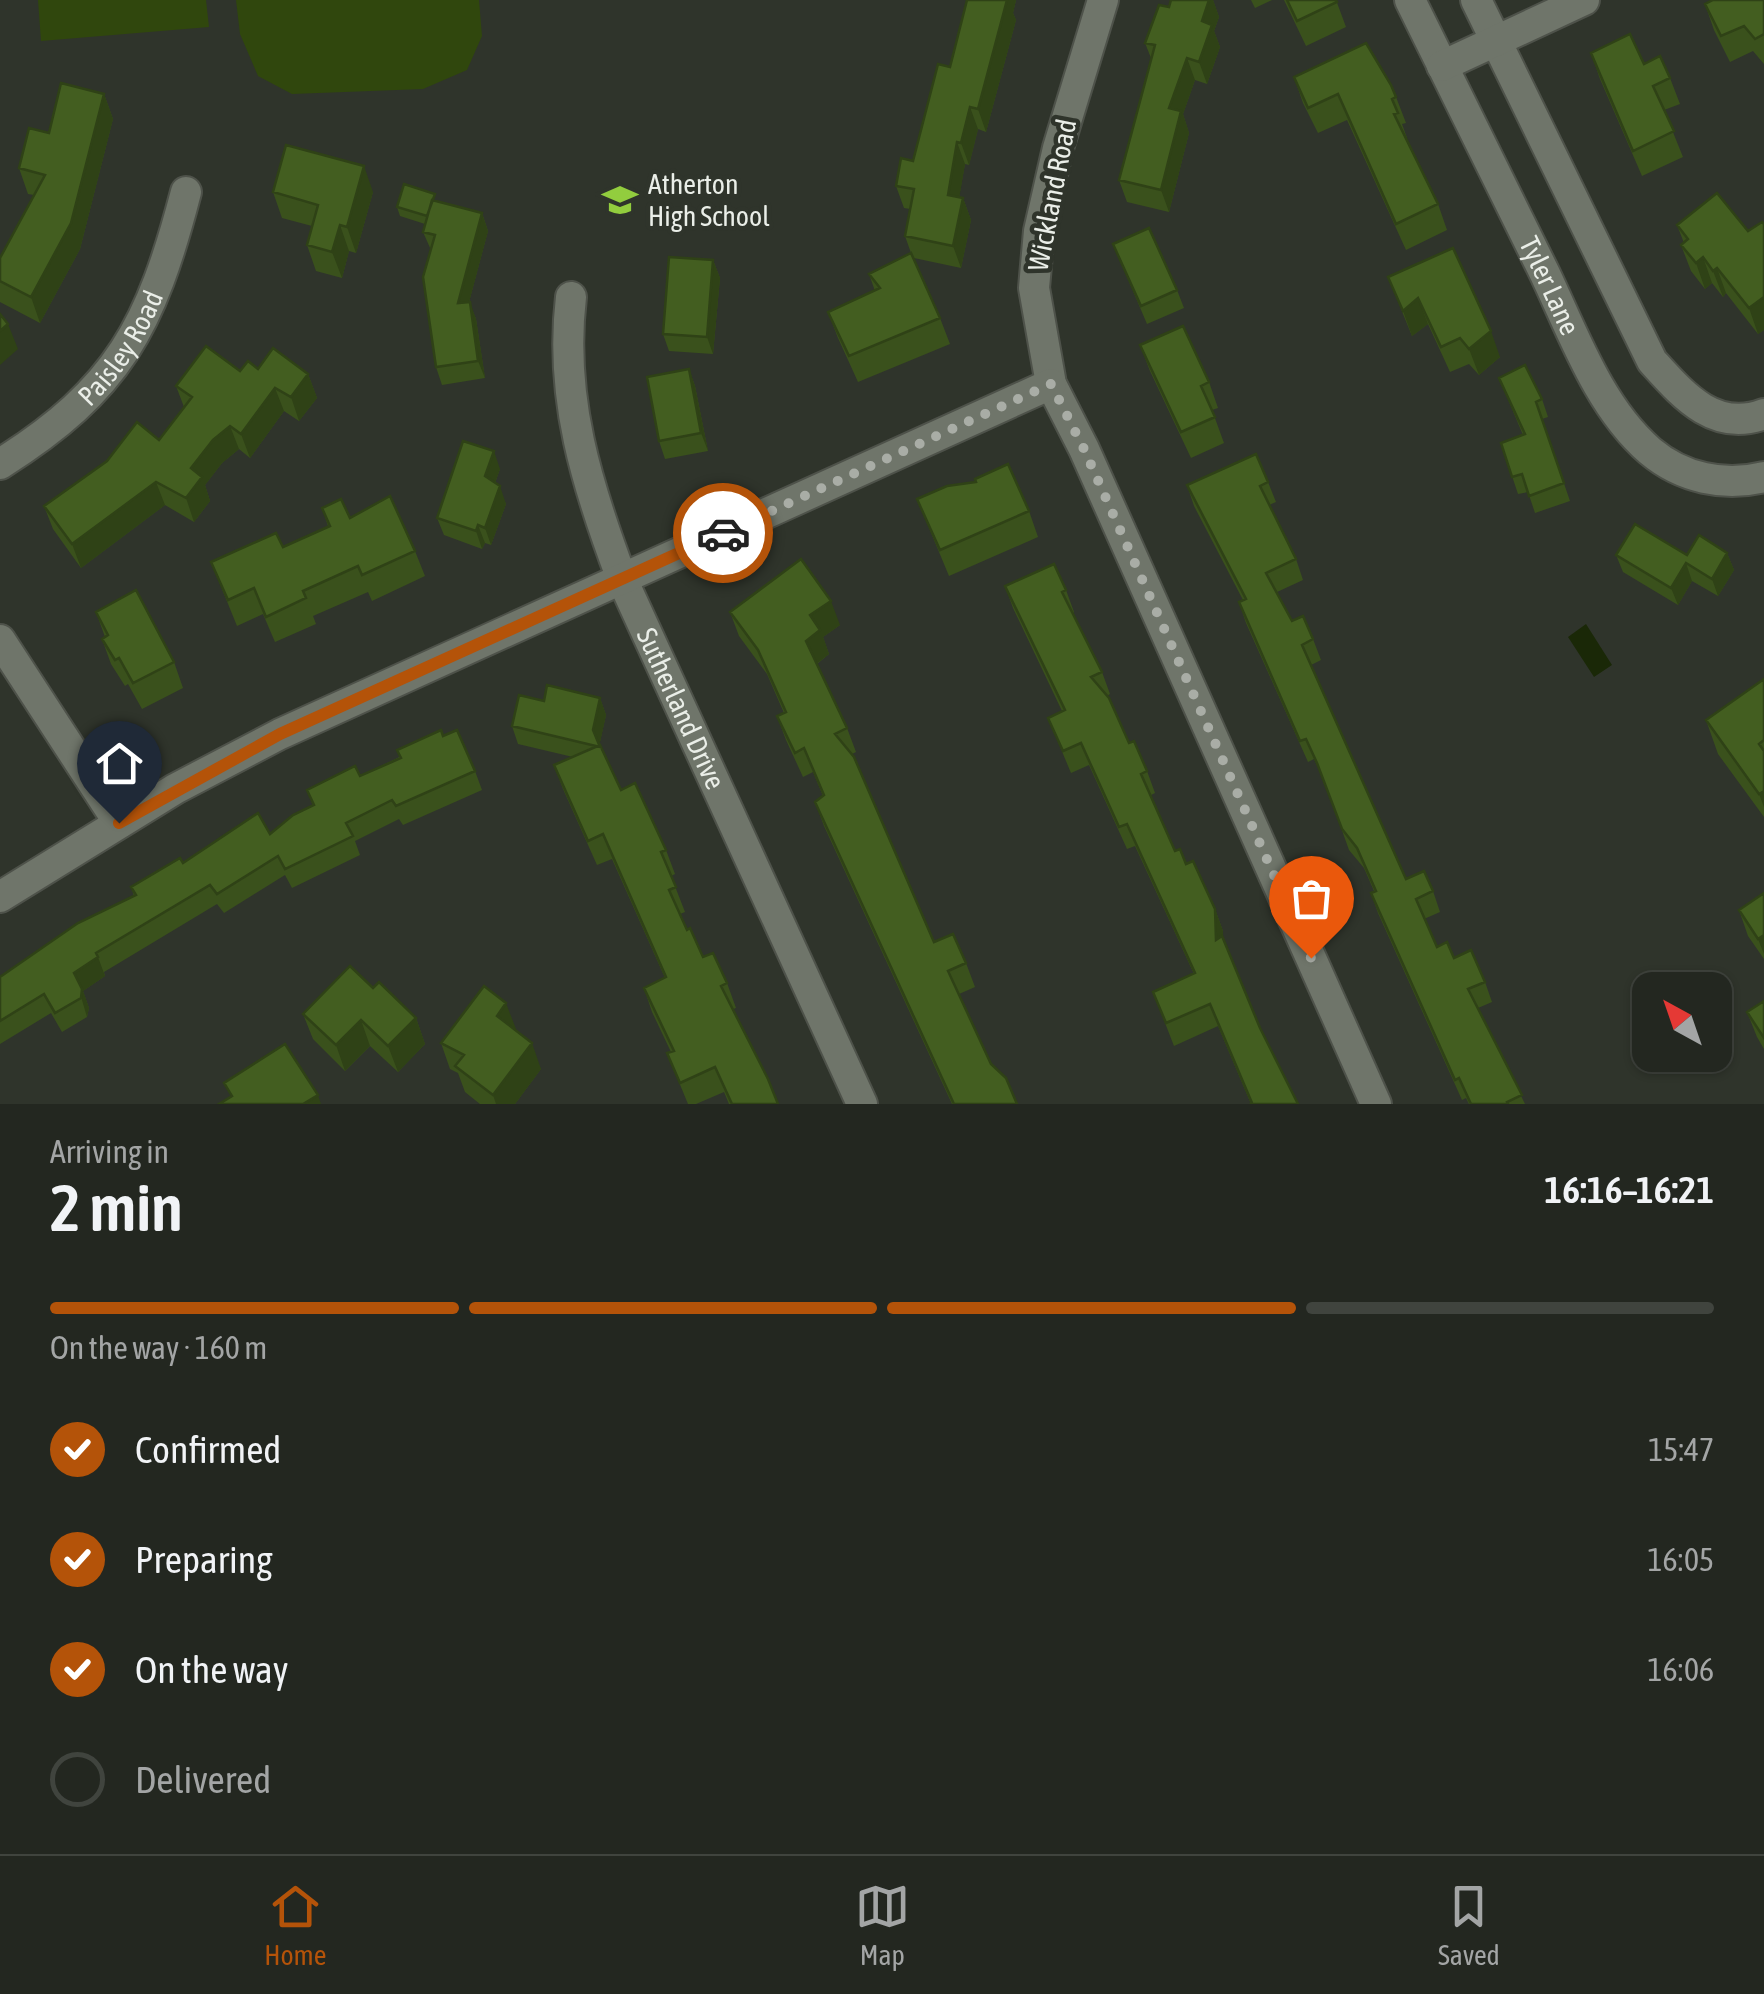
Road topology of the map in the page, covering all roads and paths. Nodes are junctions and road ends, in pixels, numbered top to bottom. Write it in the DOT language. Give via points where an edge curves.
graph roads {
  1 [pos="1103,0"];
  2 [pos="1410,0"];
  3 [pos="1476,0"];
  4 [pos="1584,0"];
  5 [pos="1496,41"];
  6 [pos="1442,66"];
  7 [pos="186,192"];
  8 [pos="571,297"];
  9 [pos="1051,384"];
  10 [pos="1764,414"];
  11 [pos="0,464"];
  12 [pos="1764,478"];
  13 [pos="622,579"];
  14 [pos="0,640"];
  15 [pos="119,823"];
  16 [pos="0,897"];
  17 [pos="862,1104"];
  18 [pos="1376,1104"];
  1 -- 9 [label="street, Wickland Road" via="1039,232 1035,304"];
  2 -- 6 [label="street, Tyler Lane"];
  3 -- 5 [label="street, Tyler Lane"];
  4 -- 5 [label="street"];
  5 -- 6 [label="street"];
  5 -- 10 [label="street, Tyler Lane" via="1652,361 1710,414"];
  6 -- 12 [label="street, Tyler Lane" via="1588,362 1633,434 1697,477"];
  7 -- 11 [label="street, Paisley Road" via="166,270 112,372 50,433"];
  8 -- 13 [label="street, Sutherland Drive" via="566,338 575,433"];
  9 -- 13 [label="street"];
  9 -- 18 [label="street, Wickland Road"];
  13 -- 15 [label="street" via="280,734"];
  13 -- 17 [label="street, Sutherland Drive"];
  14 -- 15 [label="street"];
  15 -- 16 [label="street"];
}
